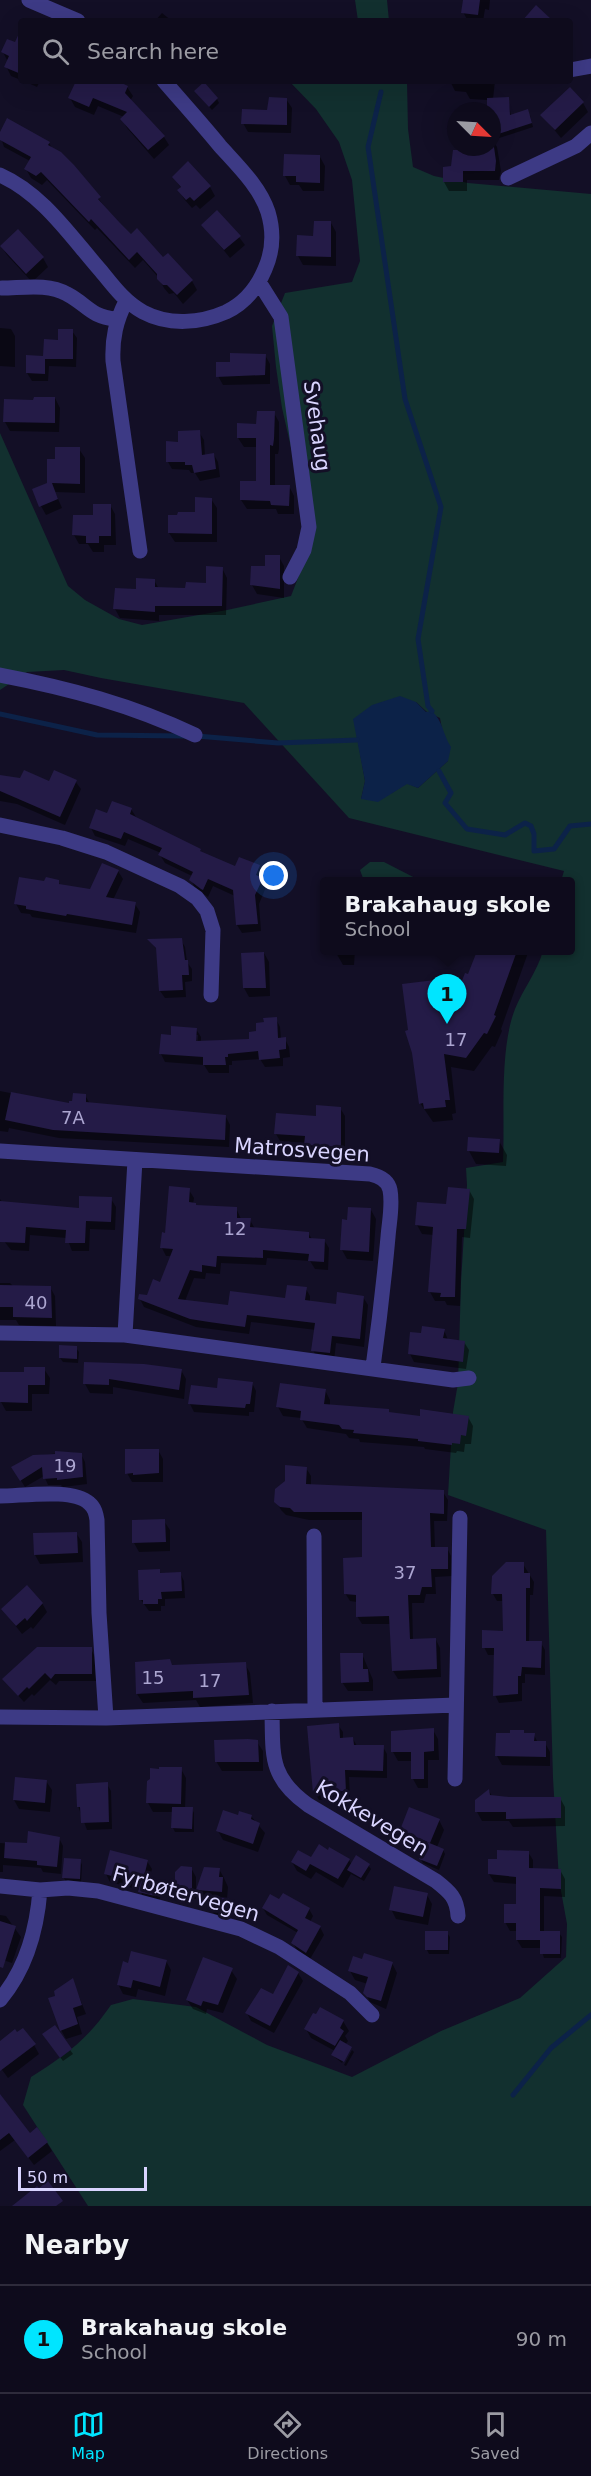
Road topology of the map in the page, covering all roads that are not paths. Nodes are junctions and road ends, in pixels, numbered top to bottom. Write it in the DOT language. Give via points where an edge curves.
graph roads {
  1 [pos="29,0"];
  2 [pos="72,18"];
  3 [pos="591,66"];
  4 [pos="573,69"];
  5 [pos="167,84"];
  6 [pos="591,134"];
  7 [pos="0,175"];
  8 [pos="508,178"];
  9 [pos="260,282"];
  10 [pos="2,288"];
  11 [pos="126,301"];
  12 [pos="116,320"];
  13 [pos="140,551"];
  14 [pos="290,577"];
  15 [pos="0,675"];
  16 [pos="195,735"];
  17 [pos="0,825"];
  18 [pos="211,996"];
  19 [pos="0,1151"];
  20 [pos="135,1160"];
  21 [pos="0,1333"];
  22 [pos="125,1335"];
  23 [pos="373,1367"];
  24 [pos="469,1378"];
  25 [pos="0,1496"];
  26 [pos="460,1518"];
  27 [pos="314,1536"];
  28 [pos="456,1705"];
  29 [pos="315,1709"];
  30 [pos="272,1711"];
  31 [pos="0,1718"];
  32 [pos="106,1718"];
  33 [pos="455,1779"];
  34 [pos="0,1886"];
  35 [pos="40,1890"];
  36 [pos="458,1916"];
  37 [pos="0,2000"];
  38 [pos="372,2014"];
  1 -- 2 [label="street"];
  3 -- 4 [label="street"];
  5 -- 9 [label="street" via="255,188 268,211 270,256"];
  6 -- 8 [label="street" via="576,146"];
  7 -- 11 [label="street" via="49,210"];
  9 -- 11 [label="street" via="239,306 212,318 188,322 156,317"];
  9 -- 14 [label="street, Svehaug" via="281,317 309,527 304,550"];
  10 -- 12 [label="street" via="47,287 67,293 101,317"];
  11 -- 12 [label="street"];
  12 -- 13 [label="street" via="113,361"];
  15 -- 16 [label="street" via="125,705"];
  17 -- 18 [label="street" via="106,852 180,886 197,898 207,911 213,930"];
  19 -- 20 [label="street, Matrosvegen"];
  20 -- 22 [label="street"];
  20 -- 23 [label="street, Matrosvegen" via="370,1174 386,1181 390,1211"];
  21 -- 22 [label="street"];
  22 -- 23 [label="street"];
  23 -- 24 [label="street" via="453,1380"];
  25 -- 32 [label="street" via="68,1495 79,1497 95,1510"];
  26 -- 28 [label="street"];
  27 -- 29 [label="street"];
  28 -- 29 [label="street"];
  28 -- 33 [label="street"];
  29 -- 30 [label="street"];
  30 -- 32 [label="street"];
  30 -- 36 [label="street, Kokkevegen" via="275,1765 291,1793 436,1881 457,1902"];
  31 -- 32 [label="street"];
  34 -- 35 [label="street, Fyrbøtervegen"];
  35 -- 37 [label="street" via="29,1952"];
  35 -- 38 [label="street, Fyrbøtervegen" via="98,1891 241,1929 279,1947 350,1993"];
}
